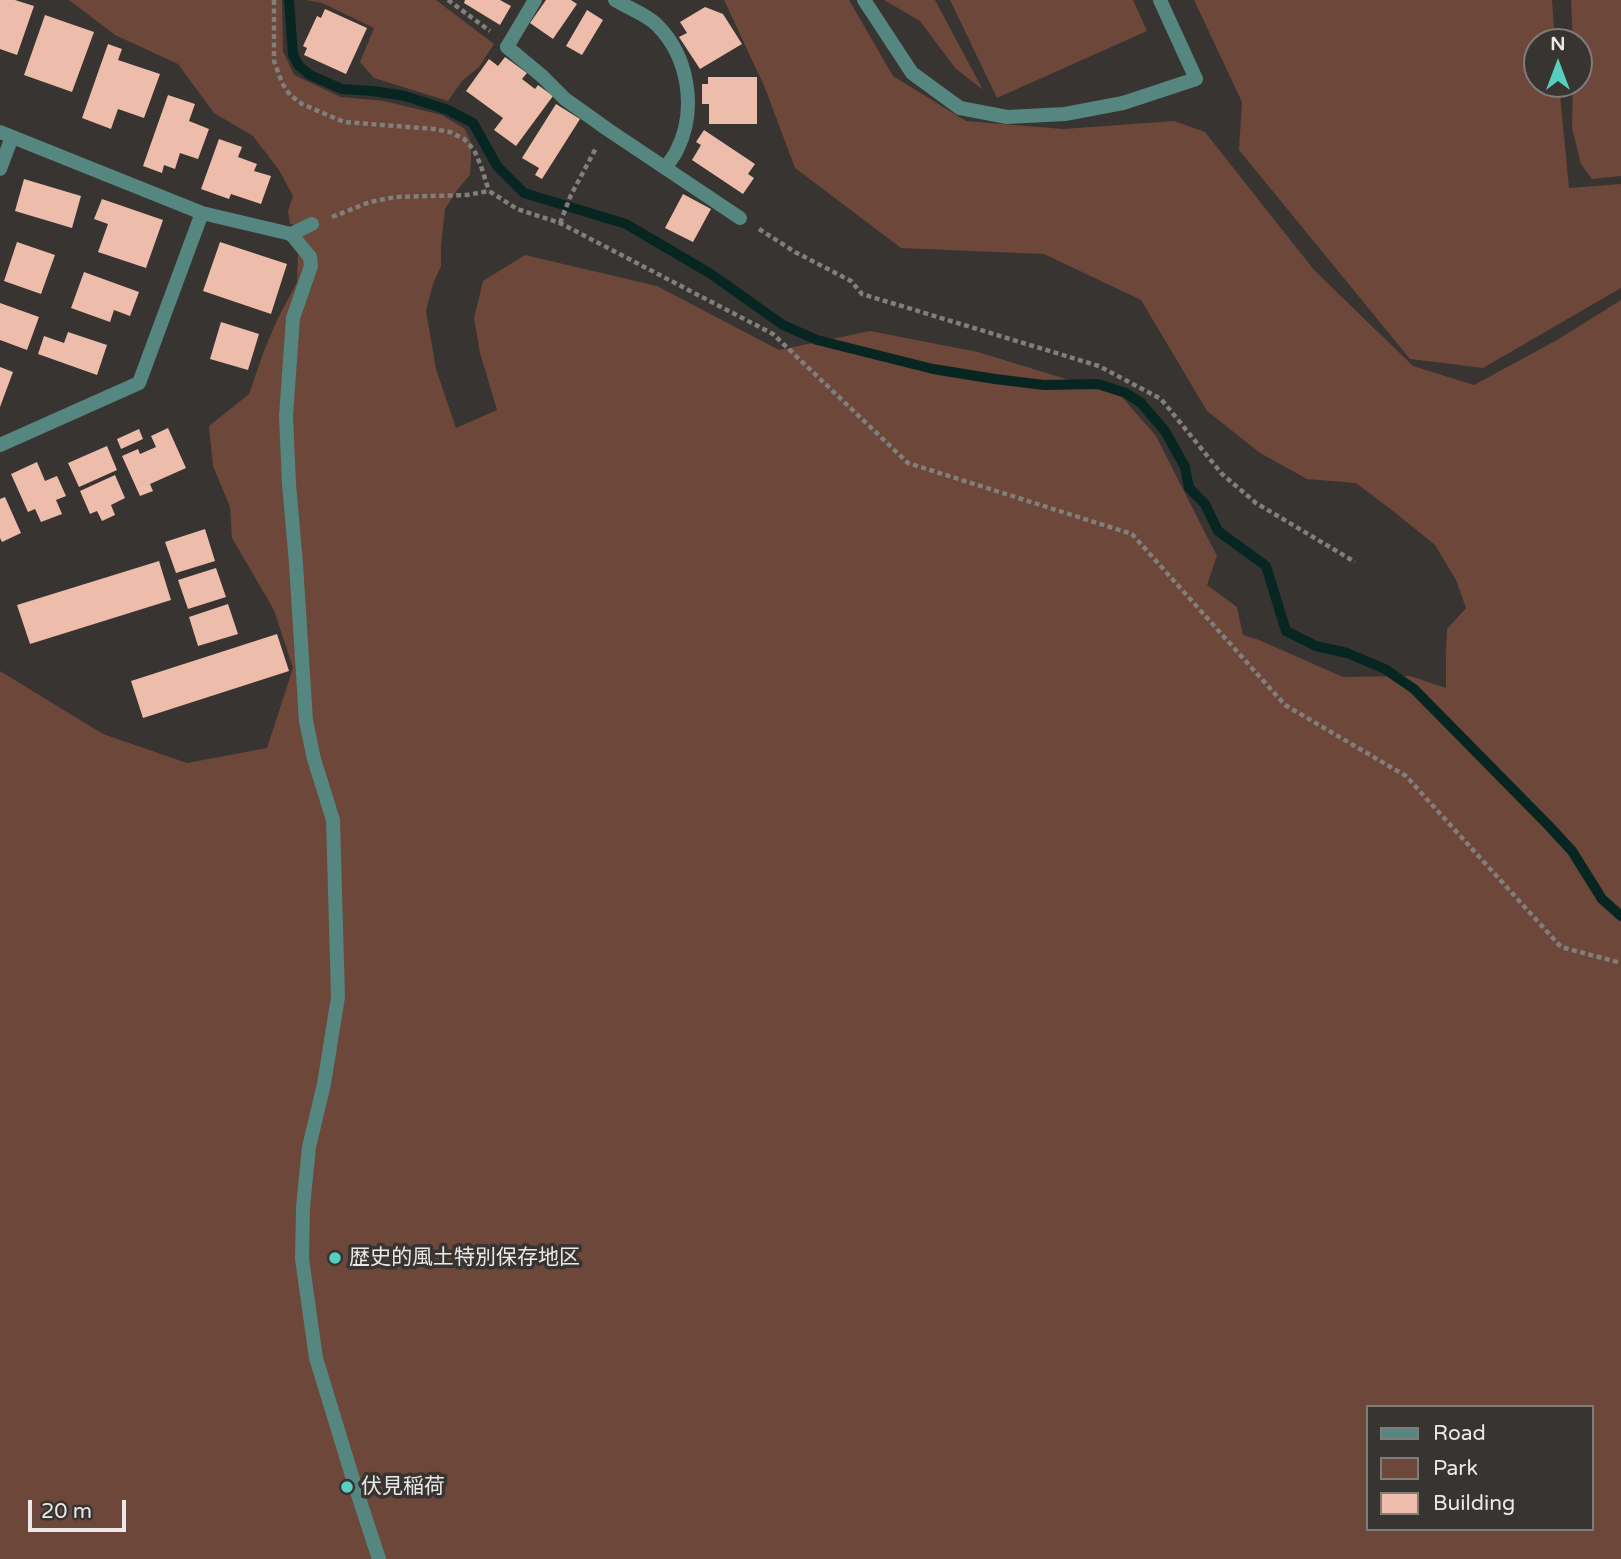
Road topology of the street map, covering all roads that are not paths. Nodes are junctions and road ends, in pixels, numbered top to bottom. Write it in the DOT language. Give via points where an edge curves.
graph roads {
  1 [pos="535,0"];
  2 [pos="615,0"];
  3 [pos="864,0"];
  4 [pos="1160,0"];
  5 [pos="6,135"];
  6 [pos="665,168"];
  7 [pos="0,169"];
  8 [pos="202,213"];
  9 [pos="740,218"];
  10 [pos="312,224"];
  11 [pos="291,234"];
  12 [pos="0,445"];
  13 [pos="379,1559"];
  1 -- 6 [label="street" via="508,47 565,99"];
  2 -- 6 [label="street" via="654,22 682,65 688,90 687,116 676,153"];
  3 -- 4 [label="street" via="912,73 960,108 1007,117 1065,114 1123,103 1196,79"];
  5 -- 7 [label="street"];
  5 -- 8 [label="street"];
  6 -- 9 [label="street"];
  8 -- 11 [label="street"];
  8 -- 12 [label="street" via="139,383"];
  10 -- 11 [label="street"];
  11 -- 13 [label="street" via="310,257 311,266 293,318 286,416 306,720 333,820 338,997 309,1147 302,1259 316,1358"];
}
